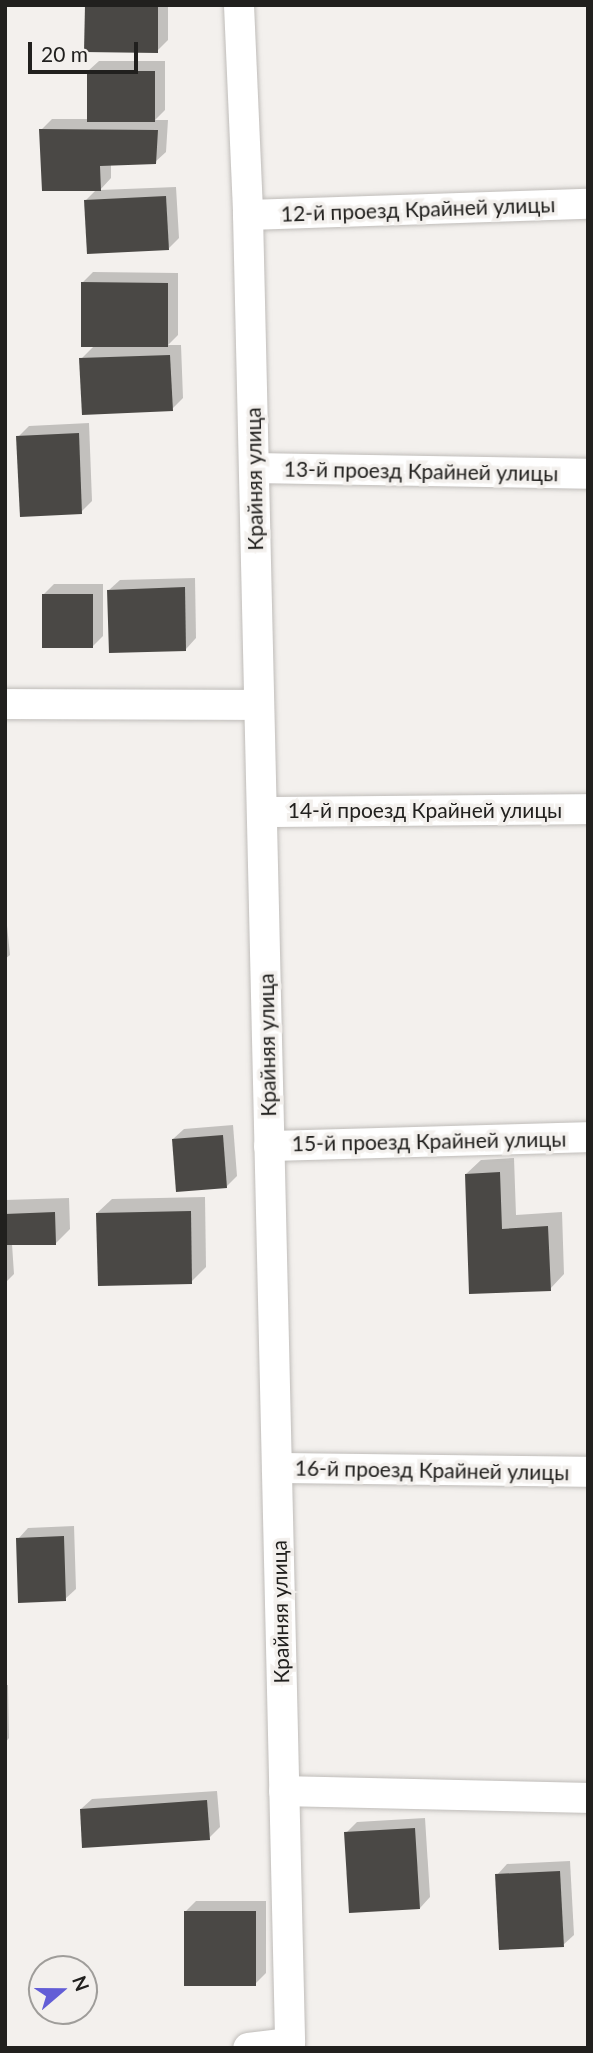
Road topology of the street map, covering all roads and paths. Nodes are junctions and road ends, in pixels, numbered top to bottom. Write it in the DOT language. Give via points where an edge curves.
graph roads {
  1 [pos="239,5"];
  2 [pos="588,204"];
  3 [pos="248,215"];
  4 [pos="254,468"];
  5 [pos="588,474"];
  6 [pos="5,704"];
  7 [pos="259,705"];
  8 [pos="588,809"];
  9 [pos="262,811"];
  10 [pos="588,1137"];
  11 [pos="269,1146"];
  12 [pos="277,1468"];
  13 [pos="588,1472"];
  14 [pos="284,1791"];
  15 [pos="588,1798"];
  16 [pos="248,2048"];
  1 -- 3 [label="street, Крайняя улица"];
  2 -- 3 [label="street, 12-й проезд Крайней улицы"];
  3 -- 4 [label="street, Крайняя улица"];
  4 -- 5 [label="street, 13-й проезд Крайней улицы"];
  4 -- 7 [label="street, Крайняя улица"];
  6 -- 7 [label="street"];
  7 -- 9 [label="street, Крайняя улица"];
  8 -- 9 [label="street, 14-й проезд Крайней улицы"];
  9 -- 11 [label="street, Крайняя улица"];
  10 -- 11 [label="street, 15-й проезд Крайней улицы"];
  11 -- 12 [label="street, Крайняя улица"];
  12 -- 13 [label="street, 16-й проезд Крайней улицы"];
  12 -- 14 [label="street, Крайняя улица"];
  14 -- 15 [label="street"];
  14 -- 16 [label="street, Крайняя улица" via="290,2043"];
}
